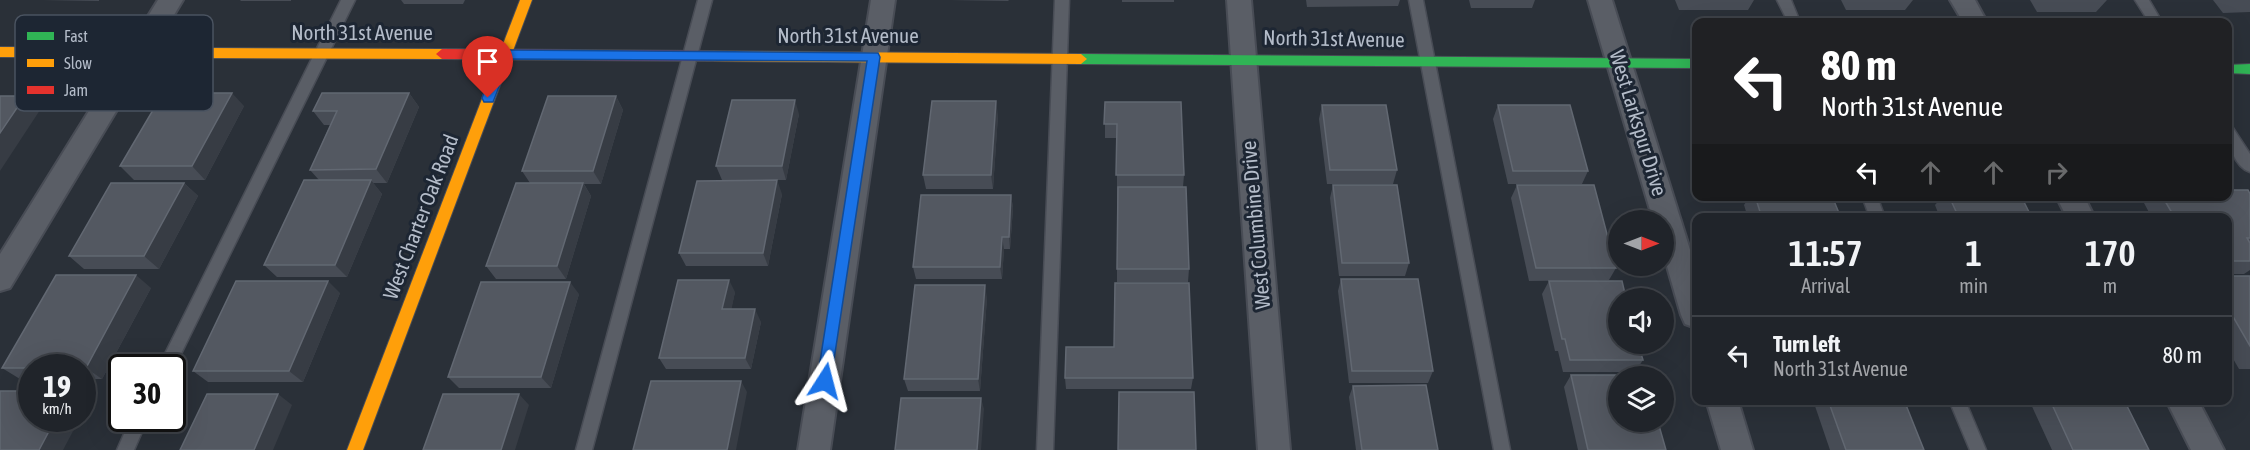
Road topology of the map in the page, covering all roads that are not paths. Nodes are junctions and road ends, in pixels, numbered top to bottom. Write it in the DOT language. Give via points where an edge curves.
graph roads {
  1 [pos="171,0"];
  2 [pos="348,0"];
  3 [pos="526,0"];
  4 [pos="705,0"];
  5 [pos="883,0"];
  6 [pos="1062,0"];
  7 [pos="1239,0"];
  8 [pos="1416,0"];
  9 [pos="1600,0"];
  10 [pos="1784,0"];
  11 [pos="1962,0"];
  12 [pos="2142,0"];
  13 [pos="162,15"];
  14 [pos="1792,18"];
  15 [pos="1973,18"];
  16 [pos="2153,18"];
  17 [pos="0,52"];
  18 [pos="15,52"];
  19 [pos="213,52"];
  20 [pos="321,54"];
  21 [pos="505,54"];
  22 [pos="690,57"];
  23 [pos="874,57"];
  24 [pos="1059,58"];
  25 [pos="1243,59"];
  26 [pos="1428,61"];
  27 [pos="1620,63"];
  28 [pos="1692,64"];
  29 [pos="2232,69"];
  30 [pos="2250,69"];
  31 [pos="102,111"];
  32 [pos="2232,138"];
  33 [pos="2250,166"];
  34 [pos="0,279"];
  35 [pos="1692,302"];
  36 [pos="173,354"];
  37 [pos="1724,405"];
  38 [pos="1959,405"];
  39 [pos="2184,405"];
  40 [pos="133,432"];
  41 [pos="125,450"];
  42 [pos="355,450"];
  43 [pos="584,450"];
  44 [pos="814,450"];
  45 [pos="1045,450"];
  46 [pos="1274,450"];
  47 [pos="1502,450"];
  48 [pos="1737,450"];
  49 [pos="1978,450"];
  50 [pos="2208,450"];
  1 -- 13 [label="street"];
  2 -- 20 [label="lane"];
  3 -- 21 [label="street, West Charter Oak Road"];
  4 -- 22 [label="lane"];
  5 -- 23 [label="street"];
  6 -- 24 [label="lane"];
  7 -- 25 [label="street, West Columbine Drive"];
  8 -- 26 [label="lane"];
  9 -- 27 [label="street, West Larkspur Drive"];
  10 -- 14 [label="lane"];
  11 -- 15 [label="street"];
  12 -- 16 [label="lane"];
  17 -- 18 [label="street, North 31st Avenue"];
  19 -- 20 [label="street, North 31st Avenue"];
  20 -- 21 [label="street, North 31st Avenue"];
  20 -- 36 [label="lane"];
  21 -- 22 [label="street, North 31st Avenue"];
  21 -- 42 [label="street, West Charter Oak Road"];
  22 -- 23 [label="street, North 31st Avenue"];
  22 -- 43 [label="lane"];
  23 -- 24 [label="street, North 31st Avenue"];
  23 -- 44 [label="street"];
  24 -- 25 [label="street, North 31st Avenue"];
  24 -- 45 [label="lane"];
  25 -- 26 [label="street, North 31st Avenue"];
  25 -- 46 [label="street, West Columbine Drive"];
  26 -- 27 [label="street, North 31st Avenue"];
  26 -- 47 [label="lane"];
  27 -- 28 [label="street, North 31st Avenue"];
  27 -- 35 [label="street, West Larkspur Drive"];
  29 -- 30 [label="street"];
  31 -- 34 [label="street"];
  32 -- 33 [label="lane"];
  37 -- 48 [label="street"];
  38 -- 49 [label="lane"];
  39 -- 50 [label="street"];
  40 -- 41 [label="lane"];
}
